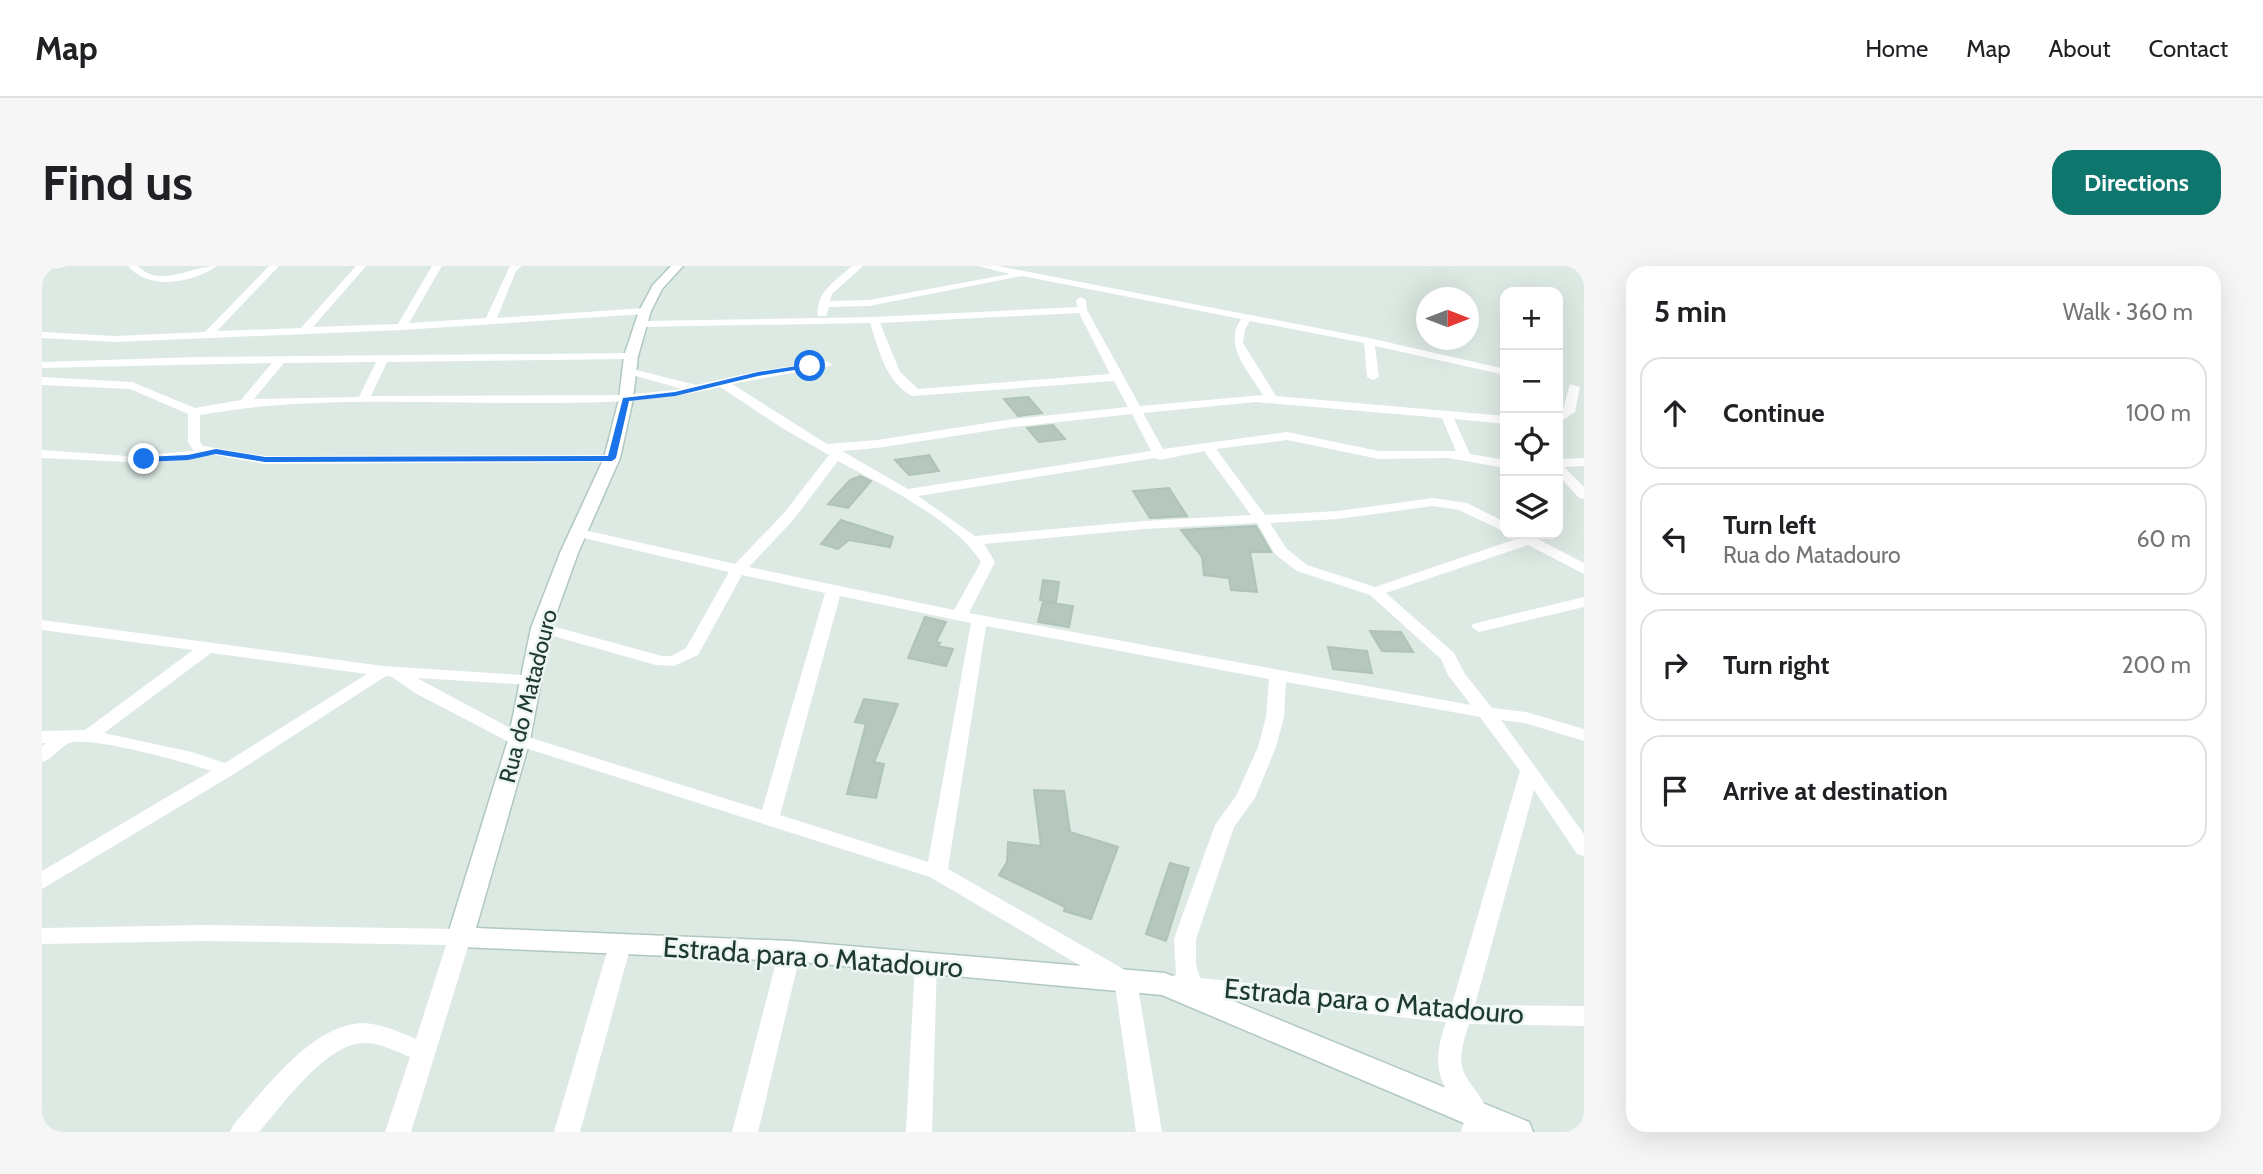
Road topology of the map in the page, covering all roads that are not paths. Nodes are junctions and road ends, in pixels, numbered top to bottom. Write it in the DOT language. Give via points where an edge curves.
graph roads {
  1 [pos="61,266"];
  2 [pos="133,266"];
  3 [pos="212,266"];
  4 [pos="274,266"];
  5 [pos="360,266"];
  6 [pos="437,266"];
  7 [pos="517,266"];
  8 [pos="677,266"];
  9 [pos="858,266"];
  10 [pos="983,266"];
  11 [pos="44,269"];
  12 [pos="1026,275"];
  13 [pos="1079,286"];
  14 [pos="823,304"];
  15 [pos="1082,310"];
  16 [pos="644,318"];
  17 [pos="1247,318"];
  18 [pos="874,320"];
  19 [pos="491,321"];
  20 [pos="820,321"];
  21 [pos="402,327"];
  22 [pos="304,331"];
  23 [pos="208,335"];
  24 [pos="48,336"];
  25 [pos="115,339"];
  26 [pos="1369,341"];
  27 [pos="42,344"];
  28 [pos="383,360"];
  29 [pos="279,361"];
  30 [pos="93,362"];
  31 [pos="630,364"];
  32 [pos="826,364"];
  33 [pos="42,365"];
  34 [pos="1500,371"];
  35 [pos="1116,377"];
  36 [pos="1373,377"];
  37 [pos="42,381"];
  38 [pos="68,382"];
  39 [pos="724,384"];
  40 [pos="1579,388"];
  41 [pos="698,390"];
  42 [pos="1271,398"];
  43 [pos="626,399"];
  44 [pos="363,400"];
  45 [pos="245,403"];
  46 [pos="1133,410"];
  47 [pos="194,412"];
  48 [pos="1446,414"];
  49 [pos="1563,416"];
  50 [pos="1500,419"];
  51 [pos="1209,447"];
  52 [pos="832,451"];
  53 [pos="216,452"];
  54 [pos="42,454"];
  55 [pos="1160,456"];
  56 [pos="1464,456"];
  57 [pos="612,458"];
  58 [pos="1584,462"];
  59 [pos="1500,463"];
  60 [pos="1563,465"];
  61 [pos="1563,472"];
  62 [pos="905,494"];
  63 [pos="1584,495"];
  64 [pos="1261,519"];
  65 [pos="1500,525"];
  66 [pos="580,533"];
  67 [pos="1518,539"];
  68 [pos="1527,539"];
  69 [pos="972,541"];
  70 [pos="1584,569"];
  71 [pos="737,571"];
  72 [pos="834,590"];
  73 [pos="1375,592"];
  74 [pos="1584,602"];
  75 [pos="959,616"];
  76 [pos="979,621"];
  77 [pos="42,625"];
  78 [pos="1479,627"];
  79 [pos="541,628"];
  80 [pos="208,647"];
  81 [pos="390,672"];
  82 [pos="1278,675"];
  83 [pos="531,680"];
  84 [pos="1487,713"];
  85 [pos="1584,735"];
  86 [pos="89,736"];
  87 [pos="42,737"];
  88 [pos="63,738"];
  89 [pos="519,740"];
  90 [pos="42,756"];
  91 [pos="228,770"];
  92 [pos="1530,770"];
  93 [pos="769,819"];
  94 [pos="1584,849"];
  95 [pos="937,872"];
  96 [pos="42,881"];
  97 [pos="42,936"];
  98 [pos="460,937"];
  99 [pos="620,945"];
  100 [pos="790,951"];
  101 [pos="926,963"];
  102 [pos="1126,981"];
  103 [pos="1178,985"];
  104 [pos="1461,1013"];
  105 [pos="1584,1016"];
  106 [pos="424,1052"];
  107 [pos="1476,1124"];
  108 [pos="243,1132"];
  109 [pos="398,1132"];
  110 [pos="567,1132"];
  111 [pos="745,1132"];
  112 [pos="919,1132"];
  113 [pos="1149,1132"];
  114 [pos="1518,1132"];
  1 -- 11 [label="street"];
  2 -- 3 [label="street" via="140,275 156,280"];
  4 -- 23 [label="street"];
  5 -- 22 [label="street"];
  6 -- 21 [label="street"];
  7 -- 19 [label="street"];
  8 -- 16 [label="street, Rua do Matadouro" via="657,288"];
  9 -- 14 [label="street" via="827,293"];
  10 -- 12 [label="street"];
  12 -- 13 [label="street"];
  12 -- 14 [label="street" via="869,303"];
  13 -- 15 [label="street"];
  13 -- 17 [label="street"];
  14 -- 20 [label="street"];
  15 -- 18 [label="street"];
  15 -- 35 [label="street"];
  16 -- 19 [label="street"];
  16 -- 20 [label="street"];
  16 -- 31 [label="street, Rua do Matadouro"];
  17 -- 26 [label="street"];
  17 -- 42 [label="street" via="1238,343"];
  18 -- 20 [label="street"];
  18 -- 35 [label="street" via="895,374 916,393"];
  19 -- 21 [label="street"];
  21 -- 22 [label="street"];
  22 -- 23 [label="street"];
  23 -- 25 [label="street"];
  24 -- 25 [label="street"];
  24 -- 27 [label="street"];
  25 -- 30 [label="street"];
  26 -- 34 [label="street"];
  26 -- 36 [label="street"];
  28 -- 29 [label="street"];
  28 -- 31 [label="street"];
  28 -- 44 [label="street"];
  29 -- 30 [label="street"];
  29 -- 45 [label="street"];
  30 -- 33 [label="street"];
  30 -- 38 [label="street"];
  31 -- 41 [label="street"];
  31 -- 43 [label="street, Rua do Matadouro"];
  32 -- 39 [label="street"];
  35 -- 46 [label="street"];
  37 -- 38 [label="street"];
  38 -- 47 [label="street" via="132,386"];
  39 -- 41 [label="street"];
  39 -- 52 [label="street"];
  40 -- 49 [label="street"];
  41 -- 43 [label="street"];
  42 -- 46 [label="street"];
  42 -- 48 [label="street"];
  43 -- 44 [label="street"];
  43 -- 57 [label="street, Rua do Matadouro"];
  44 -- 45 [label="street"];
  45 -- 47 [label="street"];
  46 -- 52 [label="street"];
  46 -- 55 [label="street"];
  47 -- 53 [label="street" via="194,442 199,449"];
  48 -- 50 [label="street"];
  48 -- 56 [label="street"];
  51 -- 55 [label="street"];
  51 -- 56 [label="street" via="1287,436 1379,456"];
  51 -- 64 [label="street"];
  52 -- 62 [label="street"];
  52 -- 71 [label="street" via="789,516"];
  53 -- 54 [label="street" via="188,458 97,460"];
  53 -- 57 [label="street" via="265,460"];
  55 -- 62 [label="street"];
  56 -- 59 [label="street"];
  57 -- 66 [label="street, Rua do Matadouro"];
  58 -- 60 [label="street"];
  61 -- 63 [label="street"];
  62 -- 69 [label="street"];
  64 -- 65 [label="street" via="1448,502"];
  64 -- 69 [label="street"];
  64 -- 73 [label="street" via="1290,560"];
  66 -- 71 [label="street"];
  66 -- 79 [label="street, Rua do Matadouro"];
  67 -- 73 [label="street"];
  68 -- 70 [label="street"];
  69 -- 75 [label="street" via="988,562"];
  71 -- 72 [label="street"];
  71 -- 79 [label="street" via="692,651 674,661 662,662"];
  72 -- 75 [label="street"];
  72 -- 93 [label="street"];
  73 -- 84 [label="street" via="1448,657"];
  74 -- 78 [label="street"];
  75 -- 76 [label="street"];
  76 -- 82 [label="street"];
  76 -- 95 [label="street"];
  77 -- 80 [label="street"];
  79 -- 83 [label="street, Rua do Matadouro"];
  80 -- 81 [label="street"];
  80 -- 86 [label="street"];
  81 -- 83 [label="street"];
  81 -- 89 [label="street"];
  81 -- 91 [label="street"];
  82 -- 84 [label="street"];
  82 -- 103 [label="street" via="1267,747 1245,798 1225,825 1185,939 1185,964"];
  83 -- 89 [label="street, Rua do Matadouro"];
  84 -- 85 [label="street" via="1526,718"];
  84 -- 92 [label="street"];
  86 -- 88 [label="street"];
  86 -- 91 [label="street"];
  87 -- 88 [label="street"];
  88 -- 90 [label="street"];
  89 -- 93 [label="street"];
  89 -- 98 [label="street, Rua do Matadouro"];
  91 -- 96 [label="street"];
  92 -- 94 [label="street"];
  92 -- 104 [label="street"];
  93 -- 95 [label="street"];
  95 -- 102 [label="street"];
  97 -- 98 [label="street"];
  98 -- 99 [label="street, Estrada para o Matadouro"];
  98 -- 106 [label="street"];
  99 -- 100 [label="street, Estrada para o Matadouro"];
  99 -- 110 [label="street"];
  100 -- 101 [label="street, Estrada para o Matadouro"];
  100 -- 111 [label="street"];
  101 -- 102 [label="street, Estrada para o Matadouro"];
  101 -- 112 [label="street"];
  102 -- 103 [label="street, Estrada para o Matadouro"];
  102 -- 113 [label="street"];
  103 -- 104 [label="street, Estrada para o Matadouro"];
  103 -- 107 [label="street, Estrada para o Matadouro"];
  104 -- 105 [label="street, Estrada para o Matadouro"];
  104 -- 107 [label="street" via="1448,1050 1448,1067"];
  106 -- 108 [label="street" via="384,1037 346,1033 322,1047"];
  106 -- 109 [label="street"];
  107 -- 114 [label="street, Estrada para o Matadouro"];
}
